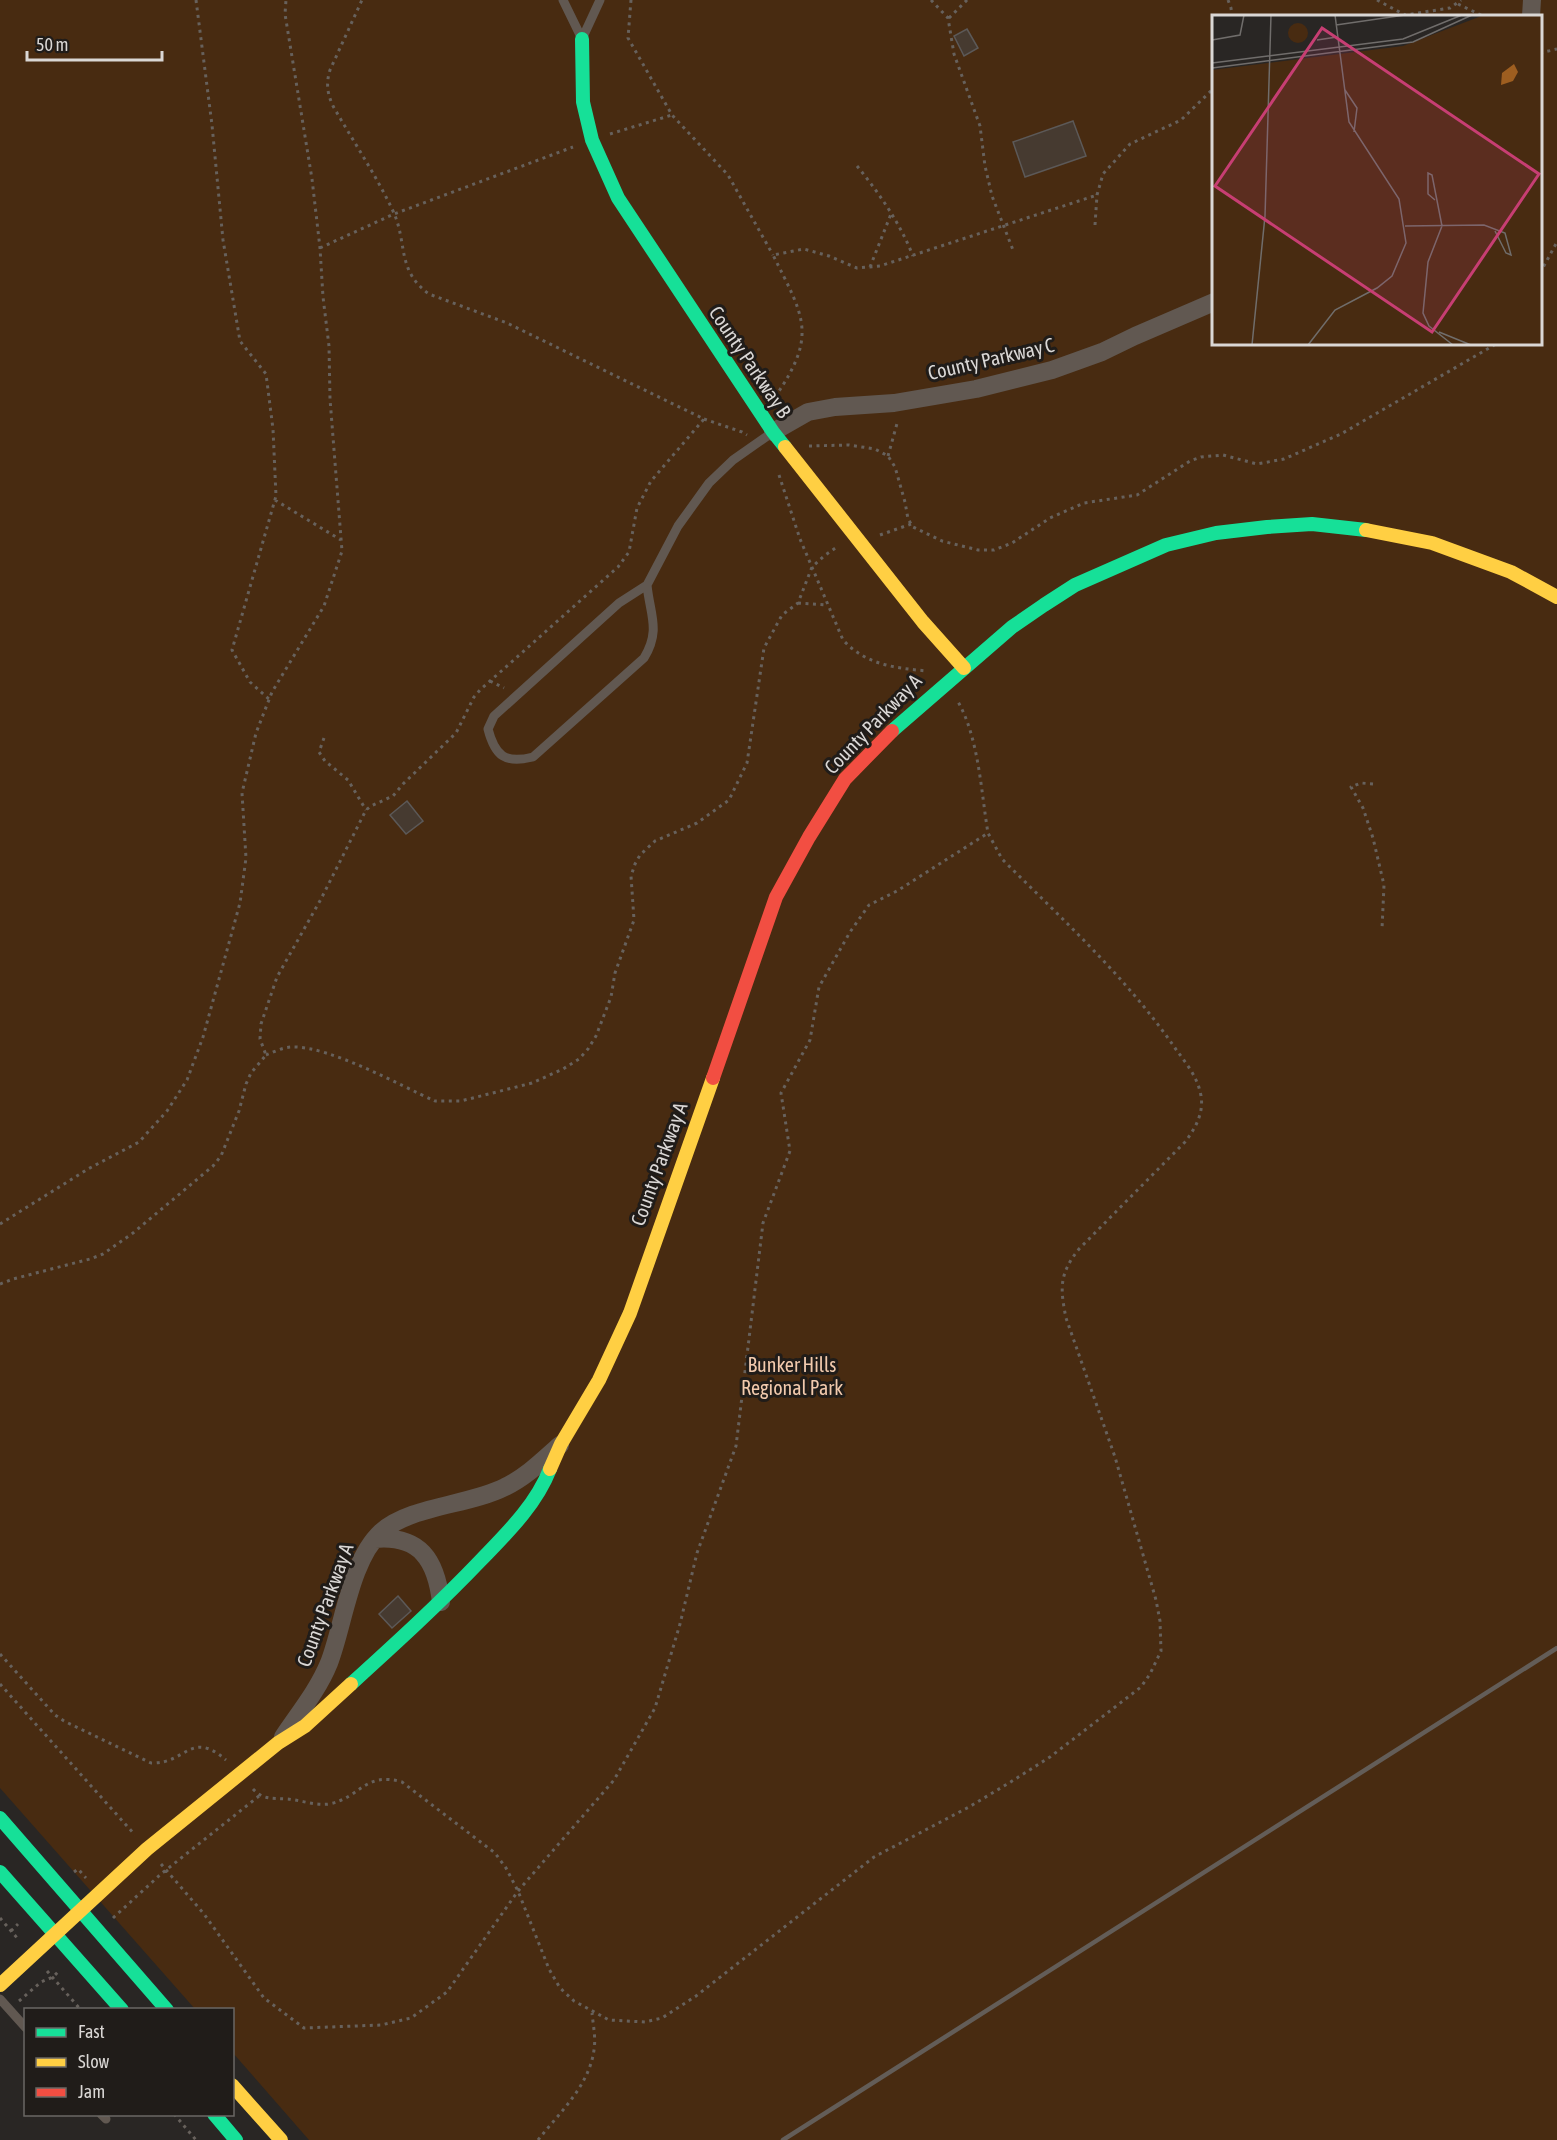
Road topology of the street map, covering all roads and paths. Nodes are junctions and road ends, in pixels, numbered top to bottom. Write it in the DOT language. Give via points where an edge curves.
graph roads {
  1 [pos="195,0"];
  2 [pos="286,0"];
  3 [pos="362,0"];
  4 [pos="563,0"];
  5 [pos="600,0"];
  6 [pos="631,0"];
  7 [pos="932,0"];
  8 [pos="967,0"];
  9 [pos="1228,0"];
  10 [pos="1377,0"];
  11 [pos="1461,0"];
  12 [pos="1532,0"];
  13 [pos="1457,3"];
  14 [pos="1232,15"];
  15 [pos="1481,15"];
  16 [pos="1531,15"];
  17 [pos="948,18"];
  18 [pos="582,39"];
  19 [pos="1557,50"];
  20 [pos="1542,53"];
  21 [pos="1212,90"];
  22 [pos="672,115"];
  23 [pos="592,140"];
  24 [pos="857,166"];
  25 [pos="1097,195"];
  26 [pos="394,214"];
  27 [pos="891,214"];
  28 [pos="1005,225"];
  29 [pos="1095,225"];
  30 [pos="1557,242"];
  31 [pos="320,248"];
  32 [pos="1013,250"];
  33 [pos="773,255"];
  34 [pos="913,256"];
  35 [pos="870,267"];
  36 [pos="1542,269"];
  37 [pos="1212,303"];
  38 [pos="1494,345"];
  39 [pos="776,397"];
  40 [pos="903,401"];
  41 [pos="704,418"];
  42 [pos="733,428"];
  43 [pos="773,432"];
  44 [pos="810,446"];
  45 [pos="888,456"];
  46 [pos="778,474"];
  47 [pos="275,500"];
  48 [pos="340,540"];
  49 [pos="812,567"];
  50 [pos="647,585"];
  51 [pos="1557,597"];
  52 [pos="798,603"];
  53 [pos="827,605"];
  54 [pos="964,668"];
  55 [pos="930,672"];
  56 [pos="956,698"];
  57 [pos="269,699"];
  58 [pos="324,738"];
  59 [pos="1373,784"];
  60 [pos="366,810"];
  61 [pos="988,833"];
  62 [pos="1382,929"];
  63 [pos="266,1055"];
  64 [pos="0,1224"];
  65 [pos="0,1284"];
  66 [pos="561,1444"];
  67 [pos="375,1539"];
  68 [pos="441,1602"];
  69 [pos="0,1654"];
  70 [pos="0,1684"];
  71 [pos="278,1743"];
  72 [pos="230,1764"];
  73 [pos="248,1784"];
  74 [pos="260,1796"];
  75 [pos="0,1818"];
  76 [pos="147,1849"];
  77 [pos="166,1870"];
  78 [pos="0,1872"];
  79 [pos="518,1891"];
  80 [pos="81,1911"];
  81 [pos="116,1915"];
  82 [pos="0,1918"];
  83 [pos="14,1934"];
  84 [pos="55,1934"];
  85 [pos="0,1985"];
  86 [pos="0,1999"];
  87 [pos="8,2008"];
  88 [pos="79,2008"];
  89 [pos="120,2008"];
  90 [pos="164,2008"];
  91 [pos="592,2013"];
  92 [pos="24,2026"];
  93 [pos="234,2087"];
  94 [pos="175,2116"];
  95 [pos="215,2116"];
  96 [pos="196,2140"];
  97 [pos="236,2140"];
  98 [pos="280,2140"];
  99 [pos="538,2140"];
  1 -- 47 [label="path" via="223,240 240,341 266,374 273,429"];
  2 -- 31 [label="path"];
  3 -- 26 [label="path" via="330,70 327,89"];
  4 -- 18 [label="lane"];
  5 -- 18 [label="lane"];
  6 -- 22 [label="path" via="628,38"];
  7 -- 17 [label="path"];
  8 -- 17 [label="path"];
  9 -- 14 [label="path"];
  10 -- 13 [label="path" via="1405,15 1450,8"];
  11 -- 13 [label="path"];
  12 -- 16 [label="street"];
  13 -- 15 [label="path"];
  17 -- 28 [label="path" via="954,54 980,126 992,196"];
  18 -- 23 [label="street, County Parkway B" via="583,102"];
  19 -- 20 [label="path"];
  21 -- 25 [label="path" via="1181,120 1130,144 1103,174"];
  22 -- 23 [label="path"];
  22 -- 33 [label="path" via="728,175"];
  23 -- 26 [label="path"];
  23 -- 43 [label="street, County Parkway B" via="618,198"];
  24 -- 27 [label="path"];
  25 -- 28 [label="path"];
  25 -- 29 [label="path"];
  26 -- 31 [label="path"];
  26 -- 41 [label="path" via="406,266 419,287 429,294 507,323"];
  27 -- 34 [label="path"];
  27 -- 35 [label="path"];
  28 -- 32 [label="path"];
  28 -- 34 [label="path"];
  30 -- 36 [label="path"];
  31 -- 48 [label="path"];
  33 -- 35 [label="path" via="804,249 857,268"];
  33 -- 39 [label="path" via="796,301 802,330 796,364"];
  34 -- 35 [label="path"];
  37 -- 40 [label="street, County Parkway C" via="1052,370 976,389"];
  38 -- 45 [label="path" via="1341,434 1291,456 1257,464 1223,455 1201,457 1137,495 1084,503 994,550 978,550 942,540 913,527"];
  40 -- 43 [label="street, County Parkway C" via="808,412"];
  40 -- 45 [label="path"];
  41 -- 42 [label="path"];
  41 -- 60 [label="path" via="651,481 637,508 629,552 618,567 480,690 456,733 398,792"];
  43 -- 50 [label="lane" via="733,460 709,483 678,526"];
  43 -- 54 [label="street, County Parkway B"];
  44 -- 45 [label="path" via="849,445 875,449"];
  46 -- 49 [label="path"];
  47 -- 48 [label="path"];
  47 -- 57 [label="path" via="232,650 250,682"];
  48 -- 57 [label="path" via="342,551 324,606"];
  49 -- 52 [label="path"];
  49 -- 53 [label="path"];
  50 -- 50 [label="lane" via="618,603 494,716 488,729 492,746 502,756 519,760 533,757 644,658 654,629"];
  51 -- 54 [label="street, County Parkway A" via="1511,572 1432,543 1358,528 1312,524 1216,533 1166,545 1075,585 1012,627"];
  52 -- 53 [label="path"];
  52 -- 63 [label="path" via="782,615 764,648 747,763 729,800 697,823 655,841 635,864 634,920 596,1036 579,1059 532,1083 446,1102 435,1101 319,1051 294,1047"];
  53 -- 55 [label="path" via="843,640 858,654 882,664"];
  54 -- 66 [label="street, County Parkway A" via="903,720 845,779 776,897 630,1313 599,1380"];
  56 -- 61 [label="path" via="964,711 975,751"];
  57 -- 64 [label="path" via="242,793 246,858 240,903 187,1080 167,1111 139,1142"];
  58 -- 60 [label="path" via="319,753 348,780"];
  59 -- 62 [label="path" via="1351,787 1363,808 1384,885"];
  60 -- 63 [label="path" via="273,987 261,1024 260,1039"];
  61 -- 79 [label="path" via="869,905 849,932 819,987 810,1040 782,1093 790,1151 763,1223 736,1446 697,1552 655,1708 614,1780"];
  61 -- 91 [label="path" via="1002,859 1144,1005 1192,1072 1201,1097 1200,1114 1185,1142 1079,1248 1063,1276 1066,1318 1115,1457 1156,1599 1161,1651 1142,1686 1050,1757 969,1807 874,1857 671,2013 645,2022 609,2020"];
  63 -- 65 [label="path" via="246,1084 221,1156 203,1175 103,1254"];
  66 -- 67 [label="street, County Parkway A" via="506,1487 411,1516"];
  66 -- 68 [label="street, County Parkway A" via="544,1485 514,1526"];
  67 -- 68 [label="street" via="406,1542 422,1552 432,1564"];
  67 -- 71 [label="street, County Parkway A" via="356,1574 320,1684"];
  68 -- 71 [label="street, County Parkway A" via="305,1726"];
  69 -- 72 [label="path" via="55,1714 76,1728 151,1763 163,1764 204,1746"];
  70 -- 76 [label="path"];
  71 -- 76 [label="street, County Parkway A"];
  73 -- 74 [label="path"];
  74 -- 77 [label="path"];
  74 -- 79 [label="path" via="327,1804 373,1780 402,1782 495,1853"];
  75 -- 80 [label="street"];
  76 -- 77 [label="path"];
  76 -- 80 [label="street, County Parkway A"];
  77 -- 79 [label="path" via="204,1914 264,1998 304,2028 381,2025 411,2018 447,1992"];
  77 -- 81 [label="path"];
  78 -- 84 [label="street"];
  79 -- 91 [label="path" via="560,1988"];
  80 -- 84 [label="street, County Parkway A"];
  80 -- 90 [label="street"];
  82 -- 83 [label="path"];
  84 -- 85 [label="street, County Parkway A"];
  84 -- 89 [label="street"];
  86 -- 87 [label="lane"];
  87 -- 88 [label="path" via="52,1977"];
  87 -- 92 [label="lane"];
  91 -- 99 [label="path" via="594,2048 586,2077"];
  93 -- 98 [label="street"];
  94 -- 96 [label="path"];
  95 -- 97 [label="street"];
}
